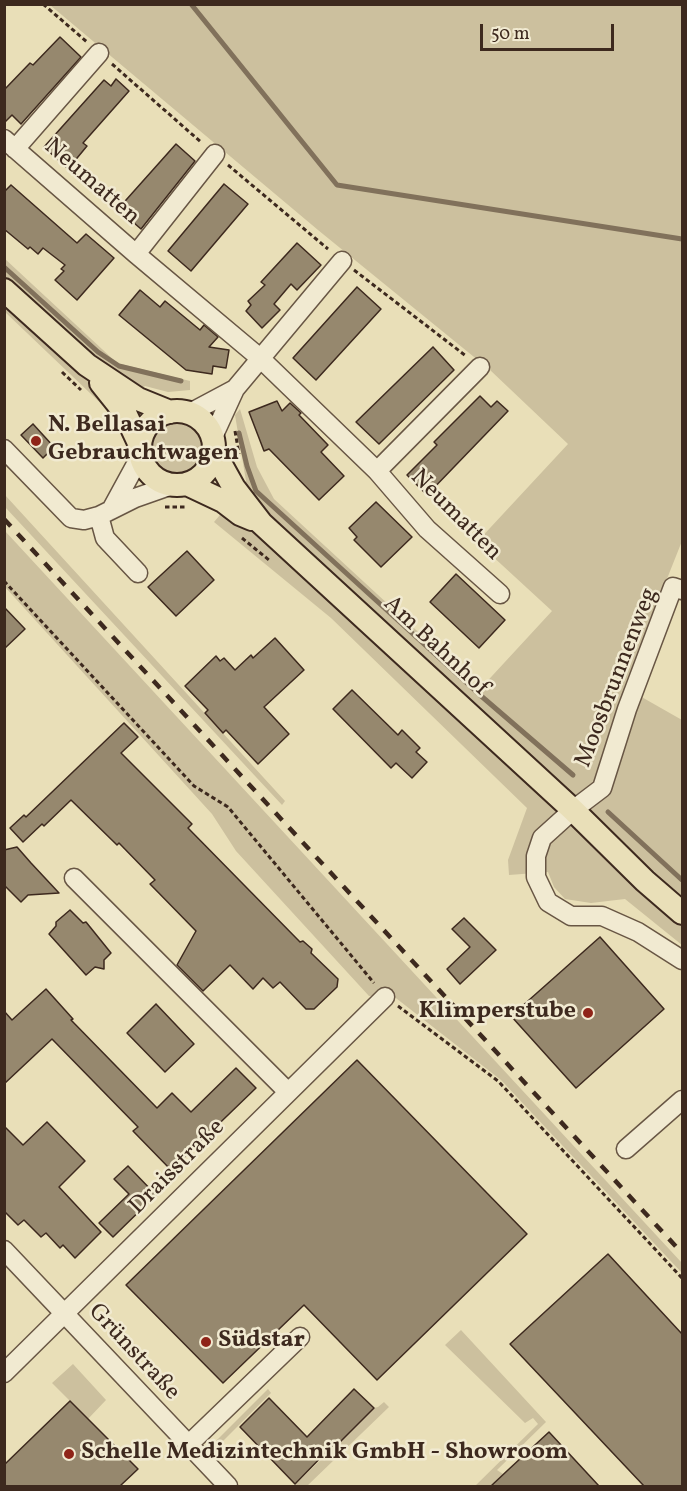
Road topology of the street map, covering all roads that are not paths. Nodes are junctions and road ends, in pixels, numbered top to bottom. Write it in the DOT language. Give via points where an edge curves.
graph roads {
  1 [pos="99,53"];
  2 [pos="10,144"];
  3 [pos="215,154"];
  4 [pos="136,254"];
  5 [pos="342,261"];
  6 [pos="4,290"];
  7 [pos="260,358"];
  8 [pos="87,365"];
  9 [pos="480,367"];
  10 [pos="235,389"];
  11 [pos="180,412"];
  12 [pos="214,445"];
  13 [pos="4,449"];
  14 [pos="140,450"];
  15 [pos="378,471"];
  16 [pos="179,484"];
  17 [pos="105,513"];
  18 [pos="261,523"];
  19 [pos="138,573"];
  20 [pos="682,590"];
  21 [pos="501,594"];
  22 [pos="573,810"];
  23 [pos="74,878"];
  24 [pos="682,913"];
  25 [pos="682,960"];
  26 [pos="385,997"];
  27 [pos="288,1092"];
  28 [pos="682,1100"];
  29 [pos="626,1149"];
  30 [pos="4,1251"];
  31 [pos="65,1315"];
  32 [pos="300,1337"];
  33 [pos="4,1373"];
  34 [pos="188,1446"];
  35 [pos="228,1486"];
  1 -- 2 [label="street, Neumatten"];
  2 -- 4 [label="street, Neumatten"];
  3 -- 4 [label="street, Neumatten"];
  4 -- 7 [label="street, Neumatten"];
  5 -- 7 [label="street"];
  6 -- 8 [label="main road, Am Bahnhof"];
  7 -- 10 [label="street"];
  7 -- 15 [label="street, Neumatten"];
  8 -- 11 [label="main road, Am Bahnhof" via="138,399"];
  8 -- 14 [label="main road, Am Bahnhof" via="125,413"];
  9 -- 15 [label="street, Neumatten"];
  10 -- 11 [label="street"];
  10 -- 12 [label="street"];
  11 -- 12 [label="main road, Am Bahnhof" via="201,419"];
  11 -- 14 [label="main road" via="157,417 149,424"];
  12 -- 16 [label="main road" via="211,464 203,475"];
  12 -- 18 [label="main road, Am Bahnhof" via="234,488"];
  13 -- 17 [label="street" via="71,518 84,520"];
  14 -- 16 [label="main road, Am Bahnhof" via="152,476 163,483"];
  14 -- 17 [label="street"];
  15 -- 21 [label="street, Neumatten" via="427,529"];
  16 -- 17 [label="street" via="155,490"];
  16 -- 18 [label="main road, Am Bahnhof" via="223,501"];
  17 -- 19 [label="street" via="105,538"];
  18 -- 22 [label="main road, Am Bahnhof"];
  20 -- 22 [label="street, Moosbrunnenweg" via="673,587 602,788"];
  22 -- 24 [label="main road, Am Bahnhof"];
  22 -- 25 [label="street" via="542,838 536,856 536,877 548,902 572,916 602,916 638,932"];
  23 -- 27 [label="street"];
  26 -- 27 [label="street, Draisstraße"];
  27 -- 31 [label="street, Draisstraße"];
  28 -- 29 [label="street"];
  30 -- 31 [label="street, Grünstraße"];
  31 -- 33 [label="street, Draisstraße"];
  31 -- 34 [label="street, Grünstraße"];
  32 -- 34 [label="street"];
  34 -- 35 [label="street, Grünstraße"];
}
